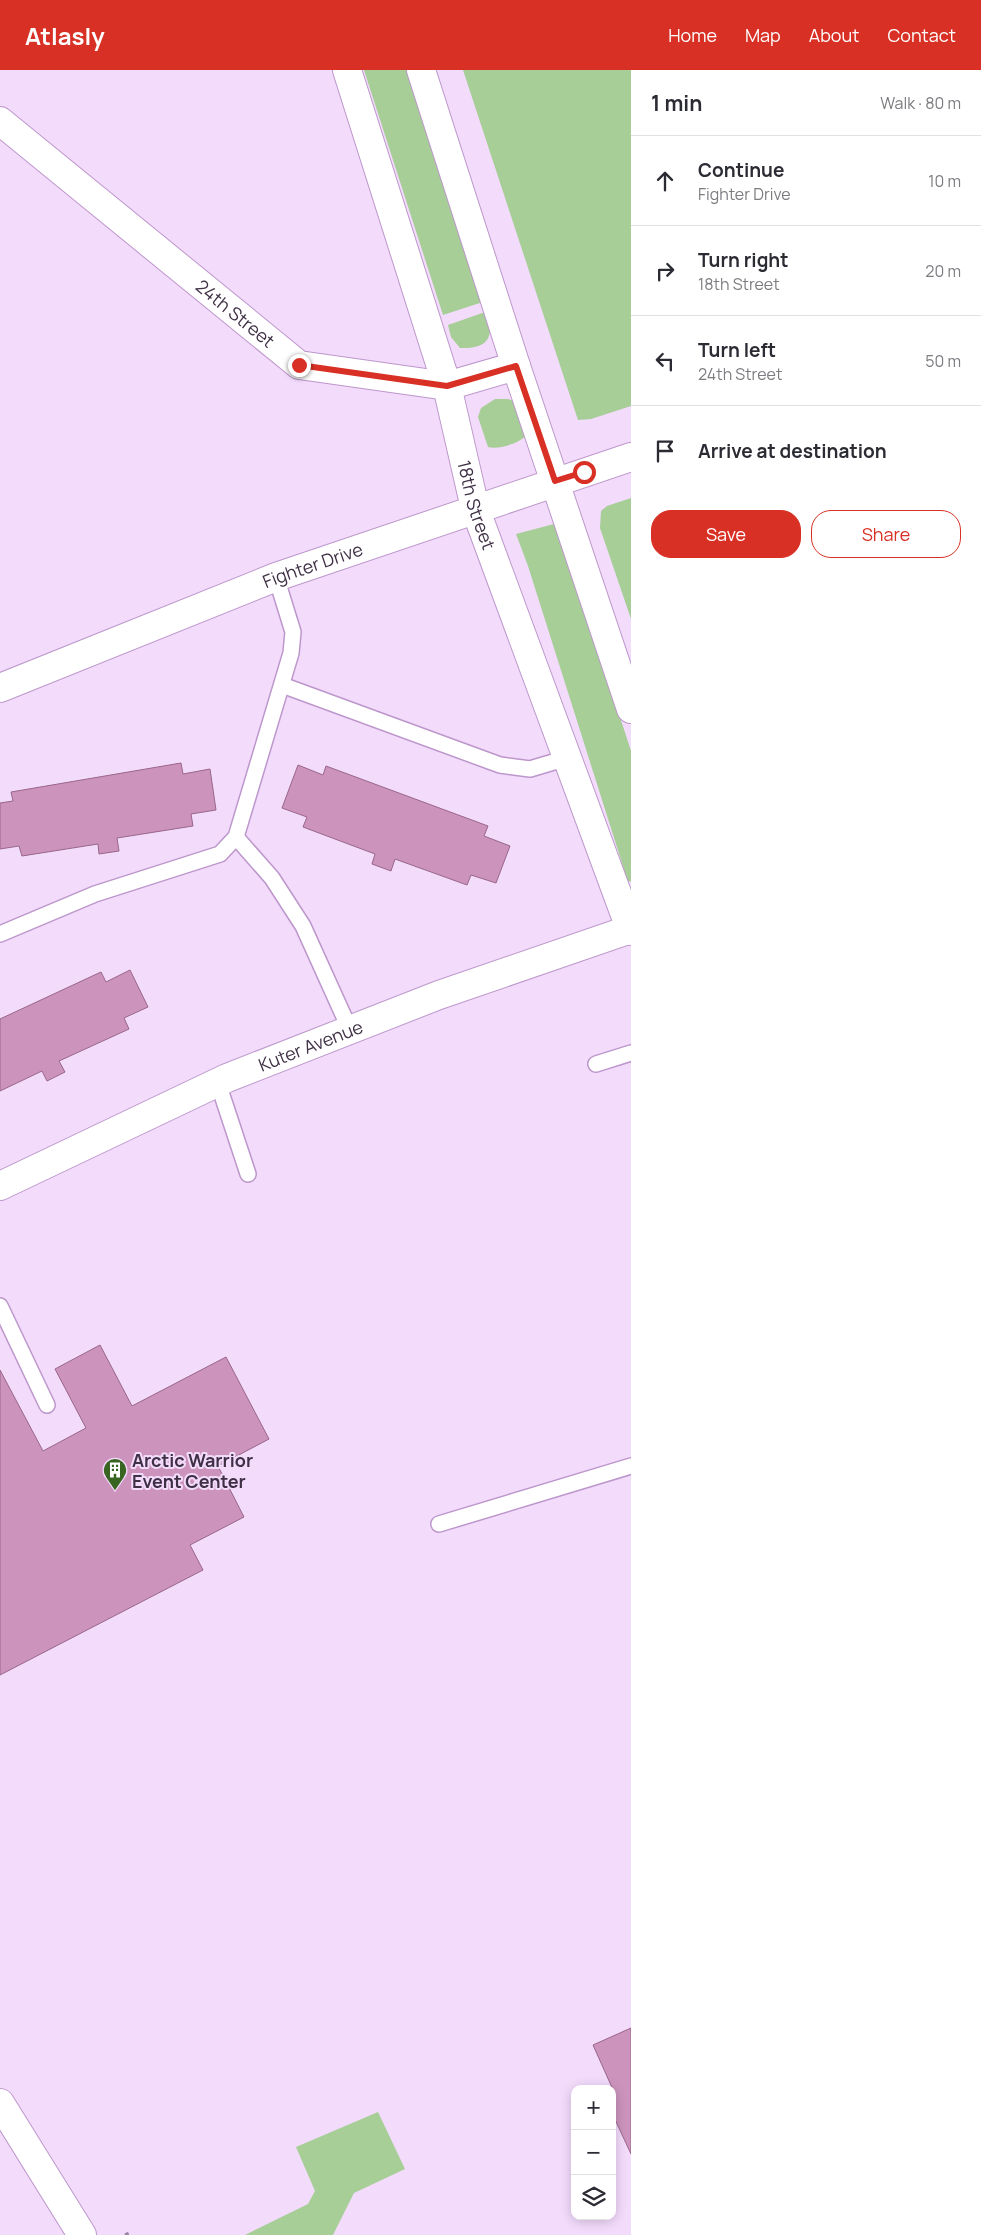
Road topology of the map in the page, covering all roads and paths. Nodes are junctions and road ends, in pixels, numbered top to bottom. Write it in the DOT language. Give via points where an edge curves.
graph roads {
  1 [pos="347,70"];
  2 [pos="421,70"];
  3 [pos="0,121"];
  4 [pos="516,366"];
  5 [pos="447,386"];
  6 [pos="631,457"];
  7 [pos="555,481"];
  8 [pos="475,508"];
  9 [pos="276,577"];
  10 [pos="282,685"];
  11 [pos="0,688"];
  12 [pos="631,709"];
  13 [pos="567,758"];
  14 [pos="236,837"];
  15 [pos="631,930"];
  16 [pos="0,934"];
  17 [pos="350,1030"];
  18 [pos="631,1053"];
  19 [pos="596,1064"];
  20 [pos="218,1083"];
  21 [pos="248,1174"];
  22 [pos="0,1186"];
  23 [pos="0,1306"];
  24 [pos="47,1405"];
  25 [pos="631,1466"];
  26 [pos="439,1524"];
  27 [pos="0,2103"];
  28 [pos="82,2235"];
  1 -- 5 [label="street, 18th Street"];
  2 -- 4 [label="street"];
  3 -- 5 [label="street, 24th Street" via="299,365"];
  4 -- 5 [label="street, 24th Street"];
  4 -- 7 [label="street"];
  5 -- 8 [label="street, 18th Street"];
  6 -- 7 [label="street, Fighter Drive"];
  7 -- 8 [label="street, Fighter Drive"];
  7 -- 12 [label="street"];
  8 -- 9 [label="street, Fighter Drive"];
  8 -- 13 [label="street, 18th Street"];
  9 -- 10 [label="lane" via="293,632"];
  9 -- 11 [label="street, Fighter Drive"];
  10 -- 13 [label="lane" via="500,765 530,768"];
  10 -- 14 [label="lane"];
  13 -- 15 [label="street, 18th Street"];
  14 -- 16 [label="lane" via="220,854 95,894"];
  14 -- 17 [label="lane" via="272,878 303,926"];
  15 -- 17 [label="street, Kuter Avenue" via="440,995"];
  17 -- 20 [label="street, Kuter Avenue"];
  18 -- 19 [label="lane"];
  20 -- 21 [label="lane"];
  20 -- 22 [label="street, Kuter Avenue"];
  23 -- 24 [label="lane"];
  25 -- 26 [label="lane"];
  27 -- 28 [label="street"];
}
